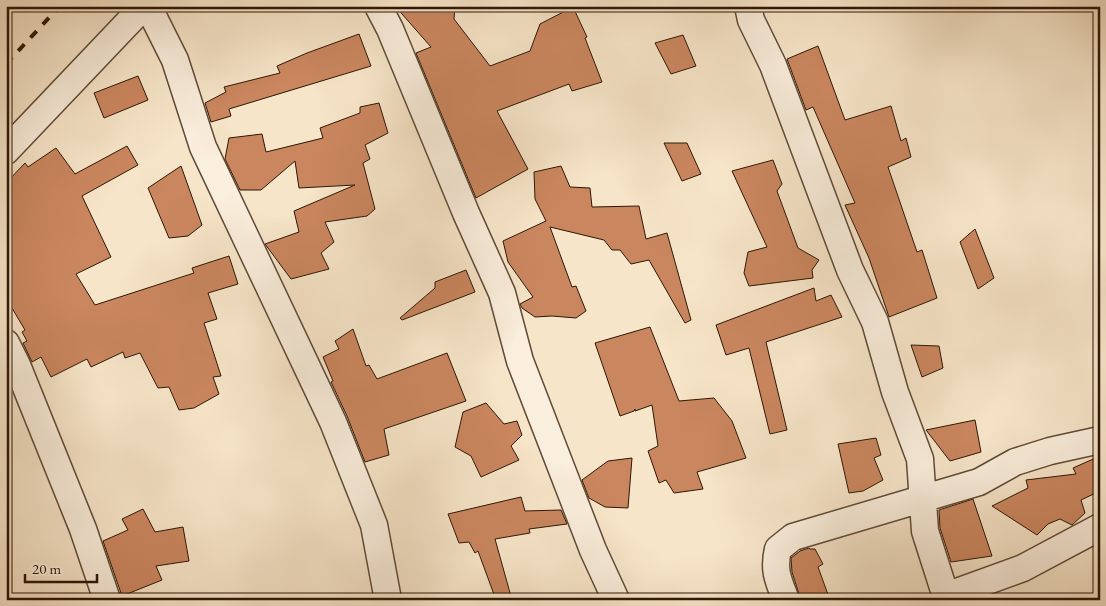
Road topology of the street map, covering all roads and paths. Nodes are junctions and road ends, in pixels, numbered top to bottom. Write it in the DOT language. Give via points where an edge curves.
graph roads {
  1 [pos="146,6"];
  2 [pos="378,6"];
  3 [pos="748,6"];
  4 [pos="6,151"];
  5 [pos="6,343"];
  6 [pos="1100,440"];
  7 [pos="923,500"];
  8 [pos="1100,528"];
  9 [pos="947,598"];
  10 [pos="107,600"];
  11 [pos="388,600"];
  12 [pos="616,600"];
  13 [pos="786,600"];
  1 -- 4 [label="street"];
  1 -- 11 [label="street" via="175,60 203,147 337,432 374,524"];
  2 -- 12 [label="street" via="502,293 520,361 593,550"];
  3 -- 7 [label="street" via="850,270 875,322 895,392 920,459"];
  5 -- 10 [label="street" via="83,529"];
  6 -- 7 [label="street" via="1014,462 978,482"];
  7 -- 9 [label="street" via="925,531"];
  7 -- 13 [label="street" via="793,537 778,548 775,563 777,580"];
  8 -- 9 [label="street" via="1023,568"];
}
